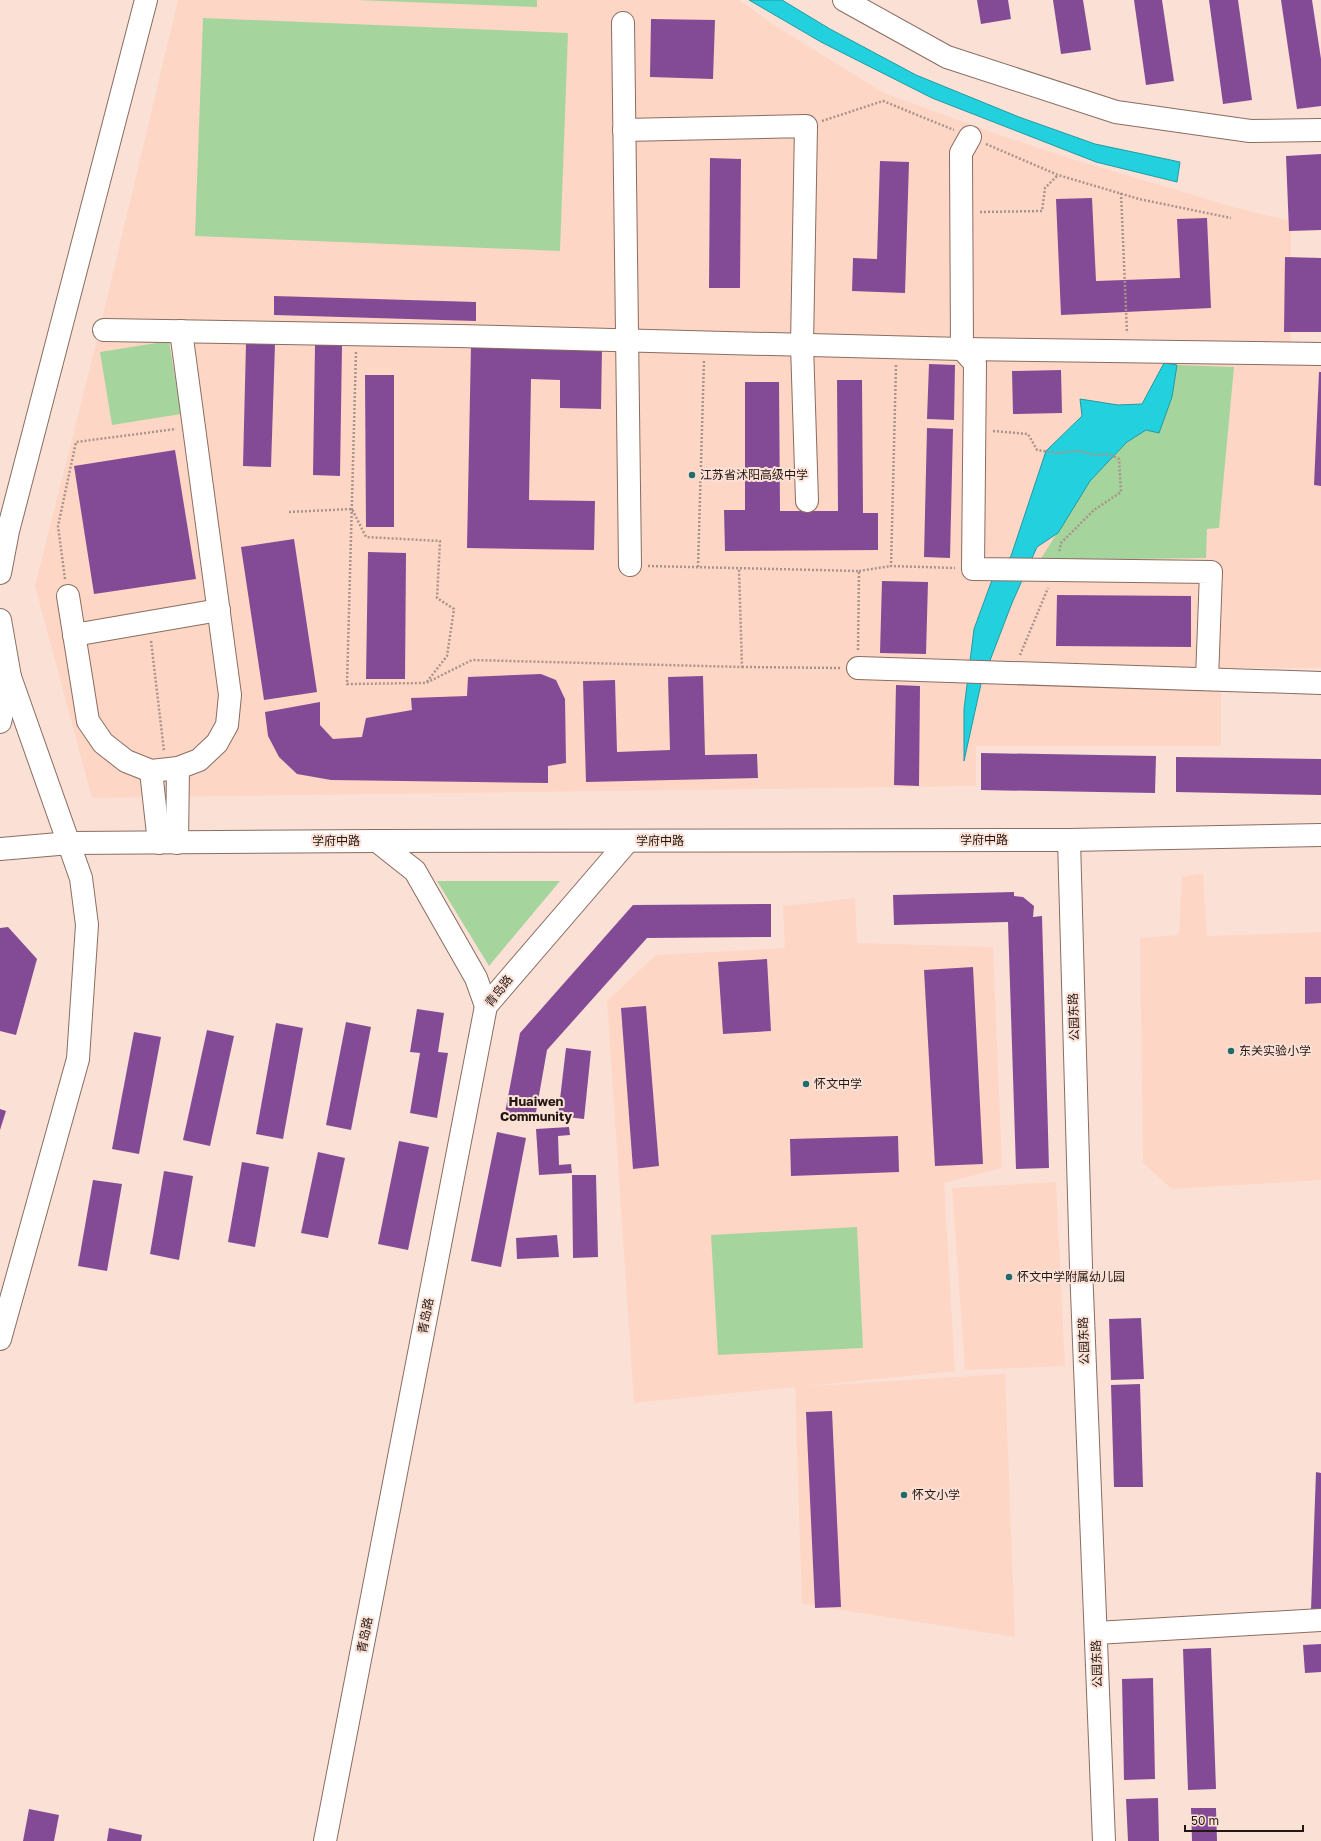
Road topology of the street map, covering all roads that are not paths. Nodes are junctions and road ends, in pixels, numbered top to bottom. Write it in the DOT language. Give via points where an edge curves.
graph roads {
  1 [pos="146,0"];
  2 [pos="844,0"];
  3 [pos="623,23"];
  4 [pos="624,130"];
  5 [pos="1321,130"];
  6 [pos="970,137"];
  7 [pos="104,330"];
  8 [pos="181,332"];
  9 [pos="627,340"];
  10 [pos="802,345"];
  11 [pos="962,349"];
  12 [pos="1321,354"];
  13 [pos="807,501"];
  14 [pos="630,565"];
  15 [pos="0,573"];
  16 [pos="68,596"];
  17 [pos="219,610"];
  18 [pos="0,620"];
  19 [pos="74,635"];
  20 [pos="858,668"];
  21 [pos="10,678"];
  22 [pos="1207,679"];
  23 [pos="1321,682"];
  24 [pos="0,722"];
  25 [pos="165,769"];
  26 [pos="1321,835"];
  27 [pos="1069,840"];
  28 [pos="377,841"];
  29 [pos="628,841"];
  30 [pos="70,843"];
  31 [pos="168,843"];
  32 [pos="0,849"];
  33 [pos="486,1006"];
  34 [pos="0,1339"];
  35 [pos="1321,1620"];
  36 [pos="1096,1633"];
  37 [pos="325,1841"];
  38 [pos="1104,1841"];
  1 -- 15 [label="street" via="8,532"];
  2 -- 5 [label="street" via="947,57 1116,112 1250,131"];
  3 -- 4 [label="street"];
  4 -- 9 [label="street"];
  4 -- 10 [label="street" via="806,126"];
  6 -- 11 [label="street" via="961,152"];
  7 -- 8 [label="street"];
  8 -- 9 [label="street"];
  8 -- 17 [label="street"];
  9 -- 10 [label="street"];
  9 -- 14 [label="street"];
  10 -- 11 [label="street"];
  10 -- 13 [label="street"];
  11 -- 12 [label="street"];
  11 -- 22 [label="street" via="975,363 973,569 1212,572"];
  16 -- 19 [label="street"];
  17 -- 19 [label="street"];
  17 -- 25 [label="street" via="230,695 227,725 217,743 199,760"];
  18 -- 21 [label="street"];
  19 -- 25 [label="street" via="88,721 103,743 126,761"];
  20 -- 22 [label="street"];
  21 -- 24 [label="street"];
  21 -- 30 [label="street"];
  22 -- 23 [label="street"];
  25 -- 31 [label="street"];
  26 -- 27 [label="street, 学府中路"];
  27 -- 29 [label="street, 学府中路"];
  27 -- 36 [label="street, 公园东路" via="1081,1259"];
  28 -- 29 [label="street, 学府中路"];
  28 -- 31 [label="street, 学府中路"];
  28 -- 33 [label="street" via="415,871 476,978"];
  29 -- 33 [label="street, 青岛路"];
  30 -- 31 [label="street, 学府中路"];
  30 -- 32 [label="street, 学府中路"];
  30 -- 34 [label="street" via="81,878 87,925 78,1060"];
  33 -- 37 [label="street, 青岛路"];
  35 -- 36 [label="street"];
  36 -- 38 [label="street, 公园东路"];
}
